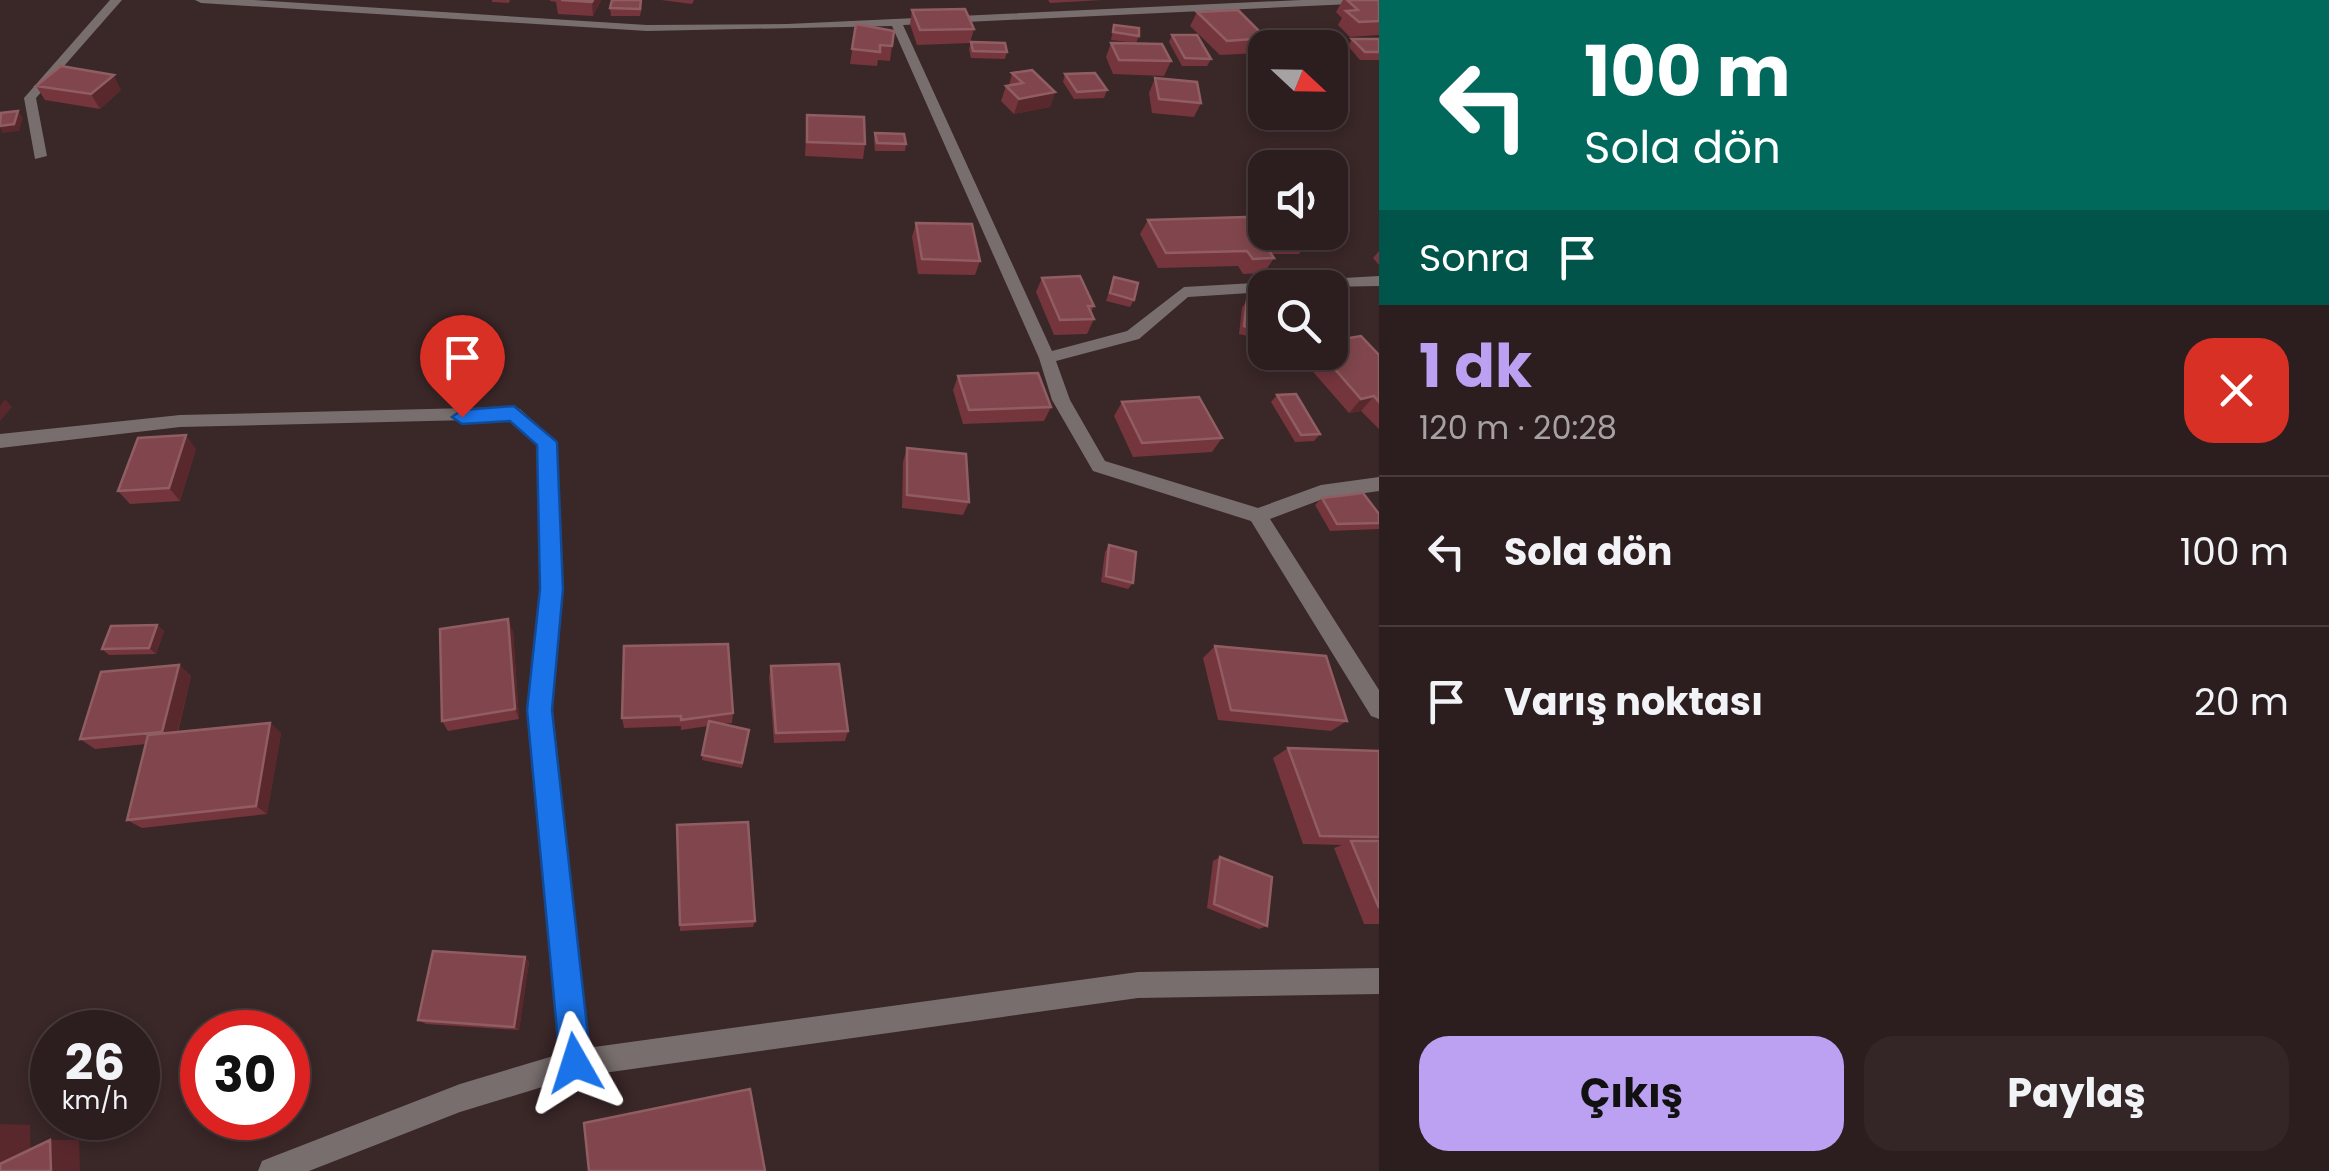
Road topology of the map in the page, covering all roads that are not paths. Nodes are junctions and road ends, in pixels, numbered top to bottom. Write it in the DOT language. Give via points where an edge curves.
graph roads {
  1 [pos="116,0"];
  2 [pos="202,0"];
  3 [pos="481,0"];
  4 [pos="1373,0"];
  5 [pos="473,18"];
  6 [pos="896,22"];
  7 [pos="40,156"];
  8 [pos="1379,281"];
  9 [pos="1047,358"];
  10 [pos="0,440"];
  11 [pos="1379,484"];
  12 [pos="1258,516"];
  13 [pos="1379,709"];
  14 [pos="1379,981"];
  15 [pos="575,1063"];
  16 [pos="272,1171"];
  1 -- 7 [label="street" via="30,98"];
  2 -- 5 [label="street"];
  3 -- 5 [label="street"];
  4 -- 6 [label="street"];
  5 -- 6 [label="street" via="647,28 846,17"];
  6 -- 9 [label="street"];
  8 -- 9 [label="street" via="1184,292 1133,335"];
  9 -- 12 [label="street" via="1061,400 1099,466"];
  10 -- 15 [label="street" via="180,422 514,413 547,442 552,589 539,710"];
  11 -- 12 [label="street" via="1321,492"];
  12 -- 13 [label="street"];
  14 -- 15 [label="street" via="1138,985"];
  15 -- 16 [label="street" via="460,1098"];
}
